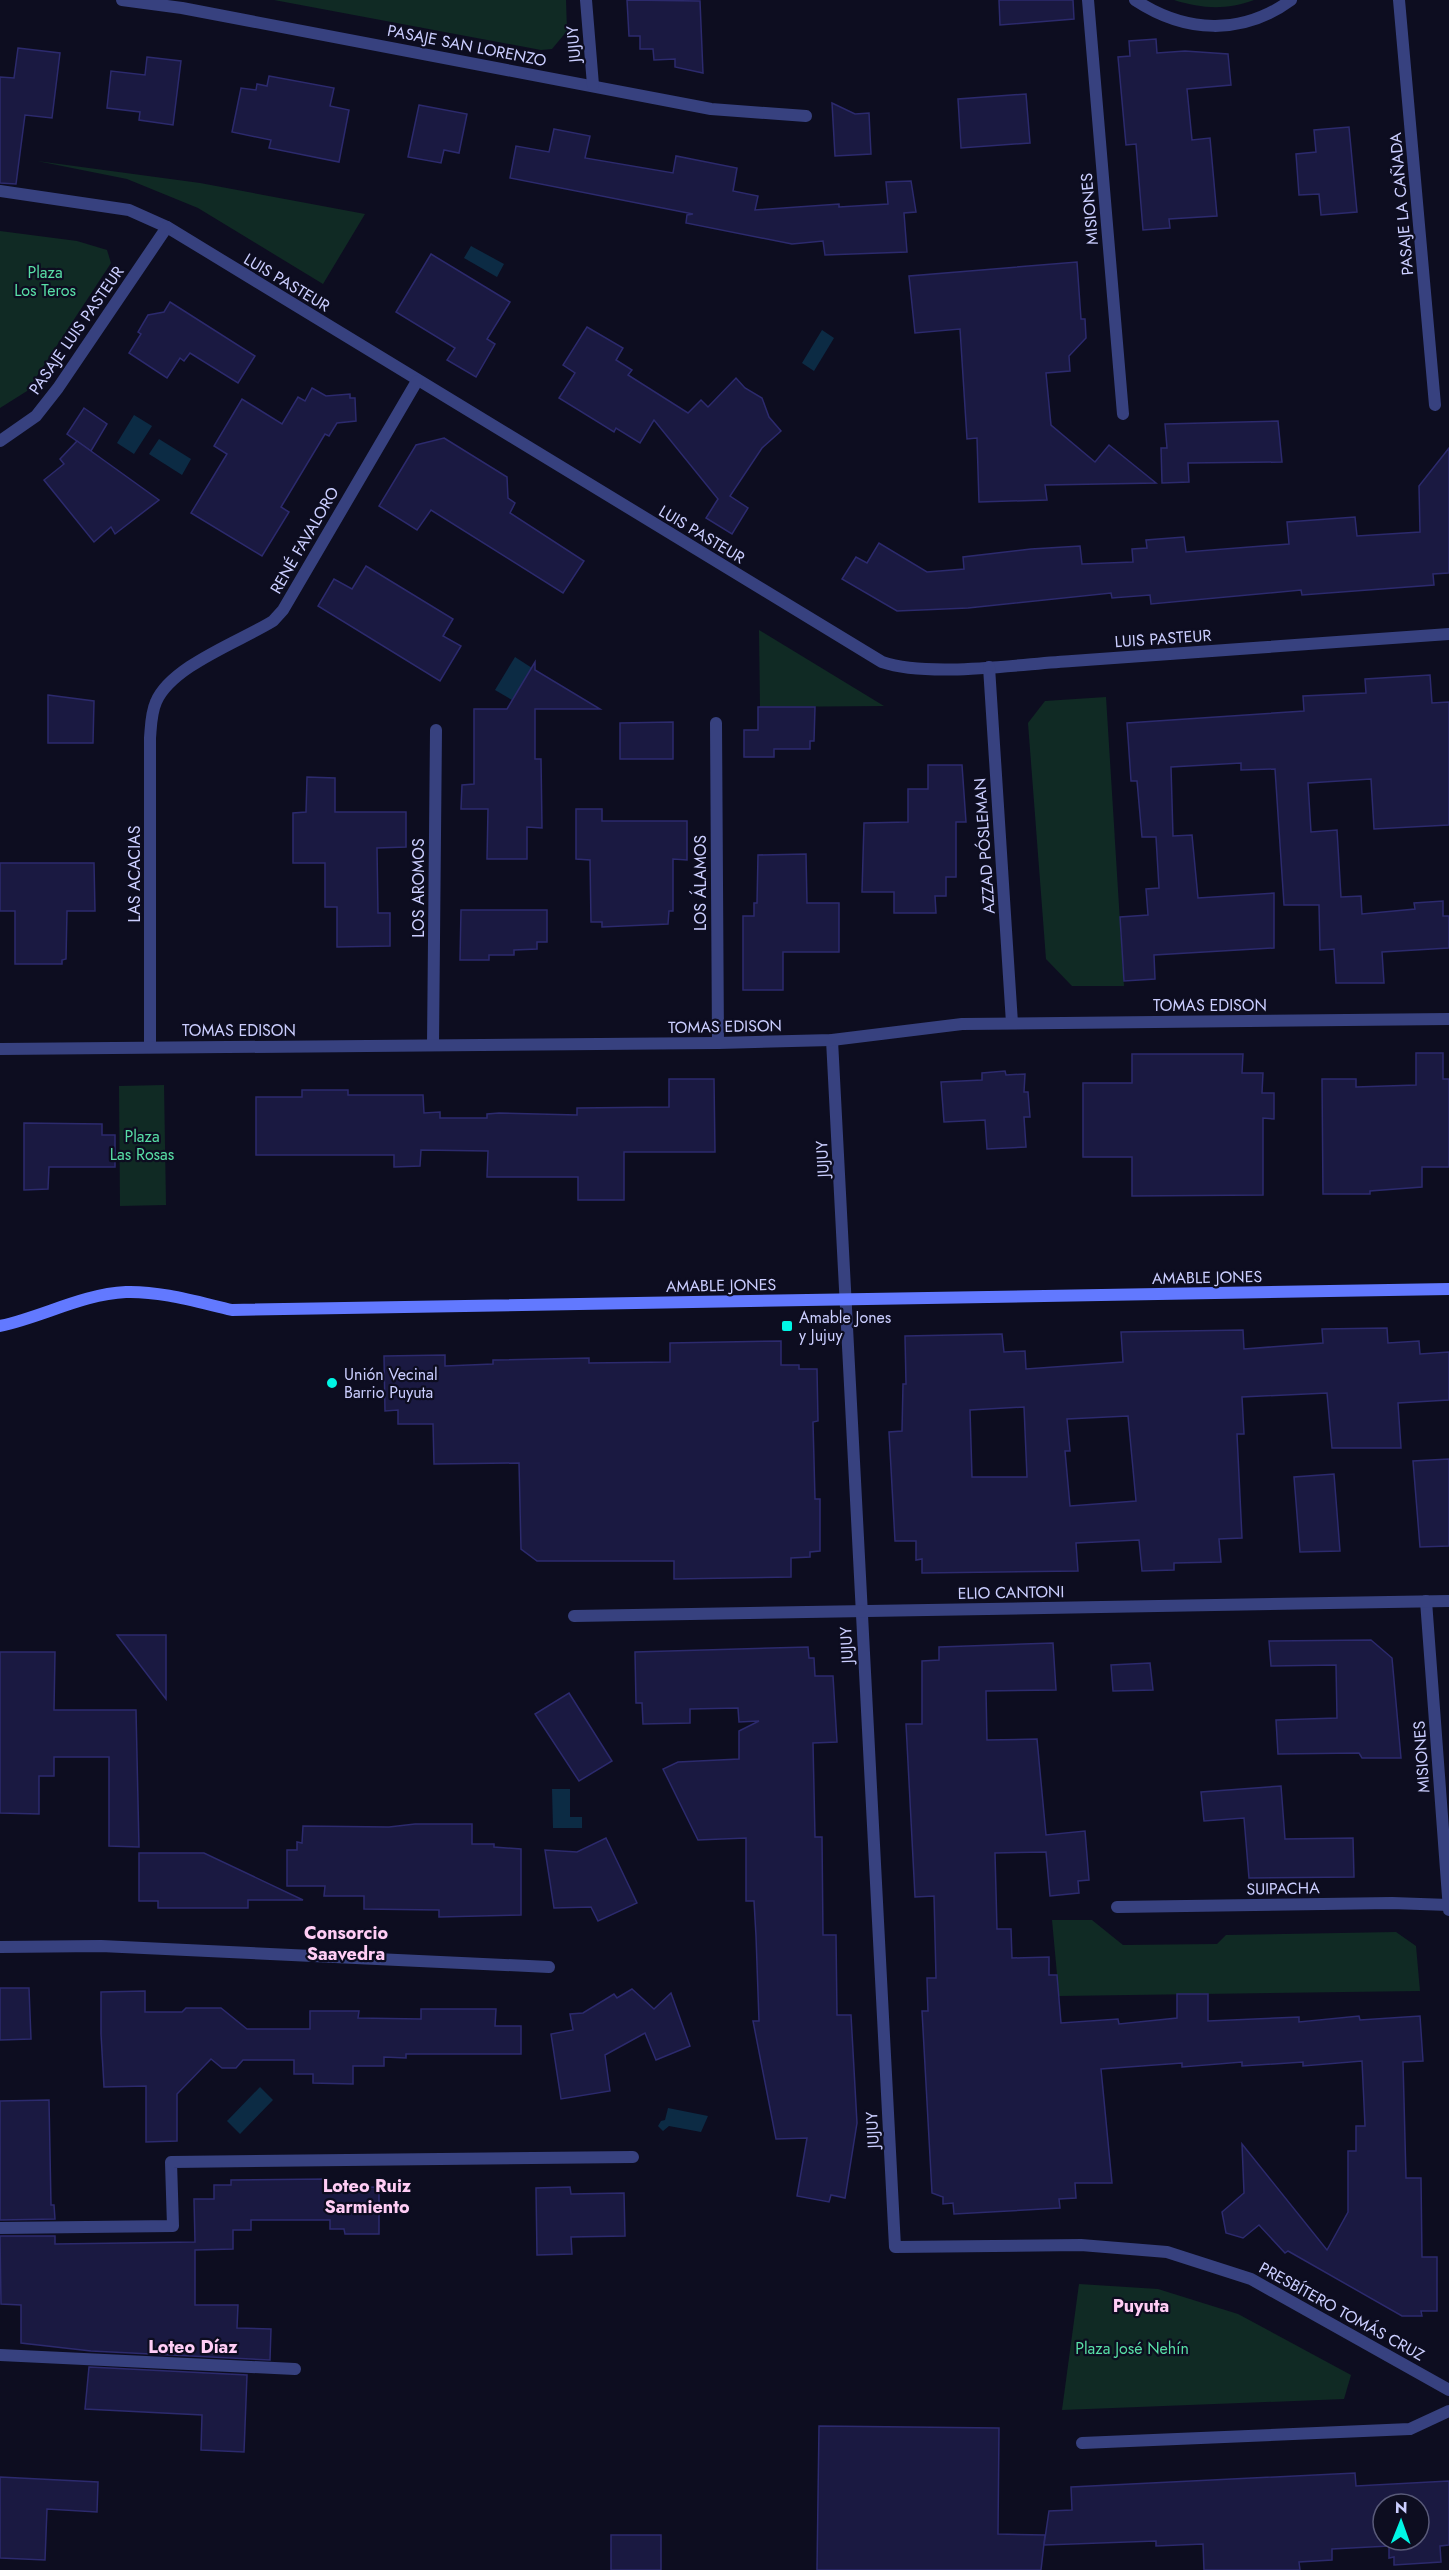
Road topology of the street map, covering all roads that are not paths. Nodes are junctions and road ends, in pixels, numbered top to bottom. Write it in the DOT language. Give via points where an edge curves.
graph roads {
  1 [pos="123,0"];
  2 [pos="586,0"];
  3 [pos="1088,0"];
  4 [pos="1135,0"];
  5 [pos="1291,0"];
  6 [pos="1399,0"];
  7 [pos="184,4"];
  8 [pos="593,86"];
  9 [pos="806,116"];
  10 [pos="0,191"];
  11 [pos="167,227"];
  12 [pos="417,381"];
  13 [pos="1435,405"];
  14 [pos="1123,414"];
  15 [pos="0,441"];
  16 [pos="1449,634"];
  17 [pos="989,667"];
  18 [pos="156,702"];
  19 [pos="716,723"];
  20 [pos="436,730"];
  21 [pos="1449,1019"];
  22 [pos="1012,1023"];
  23 [pos="832,1040"];
  24 [pos="718,1043"];
  25 [pos="433,1045"];
  26 [pos="150,1047"];
  27 [pos="0,1049"];
  28 [pos="1449,1289"];
  29 [pos="847,1299"];
  30 [pos="0,1326"];
  31 [pos="1426,1601"];
  32 [pos="1449,1601"];
  33 [pos="861,1611"];
  34 [pos="574,1616"];
  35 [pos="1449,1905"];
  36 [pos="1117,1907"];
  37 [pos="1449,1910"];
  38 [pos="0,1947"];
  39 [pos="549,1967"];
  40 [pos="633,2157"];
  41 [pos="0,2228"];
  42 [pos="895,2247"];
  43 [pos="0,2355"];
  44 [pos="295,2369"];
  45 [pos="1449,2390"];
  46 [pos="1449,2411"];
  47 [pos="1082,2443"];
  1 -- 7 [label="street, PASAJE SAN LORENZO"];
  2 -- 8 [label="street, JUJUY"];
  3 -- 14 [label="street, MISIONES"];
  4 -- 5 [label="street" via="1156,14 1186,24 1216,27 1246,23 1275,12"];
  6 -- 13 [label="street, PASAJE LA CAÑADA"];
  7 -- 8 [label="street, PASAJE SAN LORENZO"];
  8 -- 9 [label="street, PASAJE SAN LORENZO" via="711,109"];
  10 -- 11 [label="street, LUIS PASTEUR" via="129,210"];
  11 -- 12 [label="street, LUIS PASTEUR"];
  11 -- 15 [label="street, PASAJE LUIS PASTEUR" via="58,388 36,416"];
  12 -- 17 [label="street, LUIS PASTEUR" via="882,662 912,669"];
  12 -- 18 [label="street, RENÉ FAVALORO" via="283,610 273,621 187,669"];
  16 -- 17 [label="street, LUIS PASTEUR"];
  17 -- 22 [label="street, AZZAD PÓSLEMAN"];
  18 -- 26 [label="street, LAS ACACIAS" via="150,738"];
  19 -- 24 [label="street, LOS ÁLAMOS"];
  20 -- 25 [label="street, LOS AROMOS"];
  21 -- 22 [label="street, TOMAS EDISON"];
  22 -- 23 [label="street, TOMAS EDISON" via="962,1024"];
  23 -- 24 [label="street, TOMAS EDISON"];
  23 -- 29 [label="street, JUJUY"];
  24 -- 25 [label="street, TOMAS EDISON"];
  25 -- 26 [label="street, TOMAS EDISON"];
  26 -- 27 [label="street, TOMAS EDISON"];
  28 -- 29 [label="street, AMABLE JONES"];
  29 -- 30 [label="street, AMABLE JONES" via="232,1310 127,1292 92,1298"];
  29 -- 33 [label="street, JUJUY"];
  31 -- 32 [label="street, ELIO CANTONI"];
  31 -- 33 [label="street, ELIO CANTONI"];
  31 -- 35 [label="street, MISIONES"];
  33 -- 34 [label="street, ELIO CANTONI"];
  33 -- 42 [label="street, JUJUY"];
  35 -- 36 [label="street, SUIPACHA"];
  35 -- 37 [label="street, MISIONES"];
  38 -- 39 [label="street" via="101,1946"];
  40 -- 41 [label="street" via="171,2162 173,2226"];
  42 -- 45 [label="street, PRESBÍTERO TOMÁS CRUZ" via="1081,2245 1167,2252 1251,2279"];
  43 -- 44 [label="street"];
  46 -- 47 [label="street" via="1410,2429"];
}
